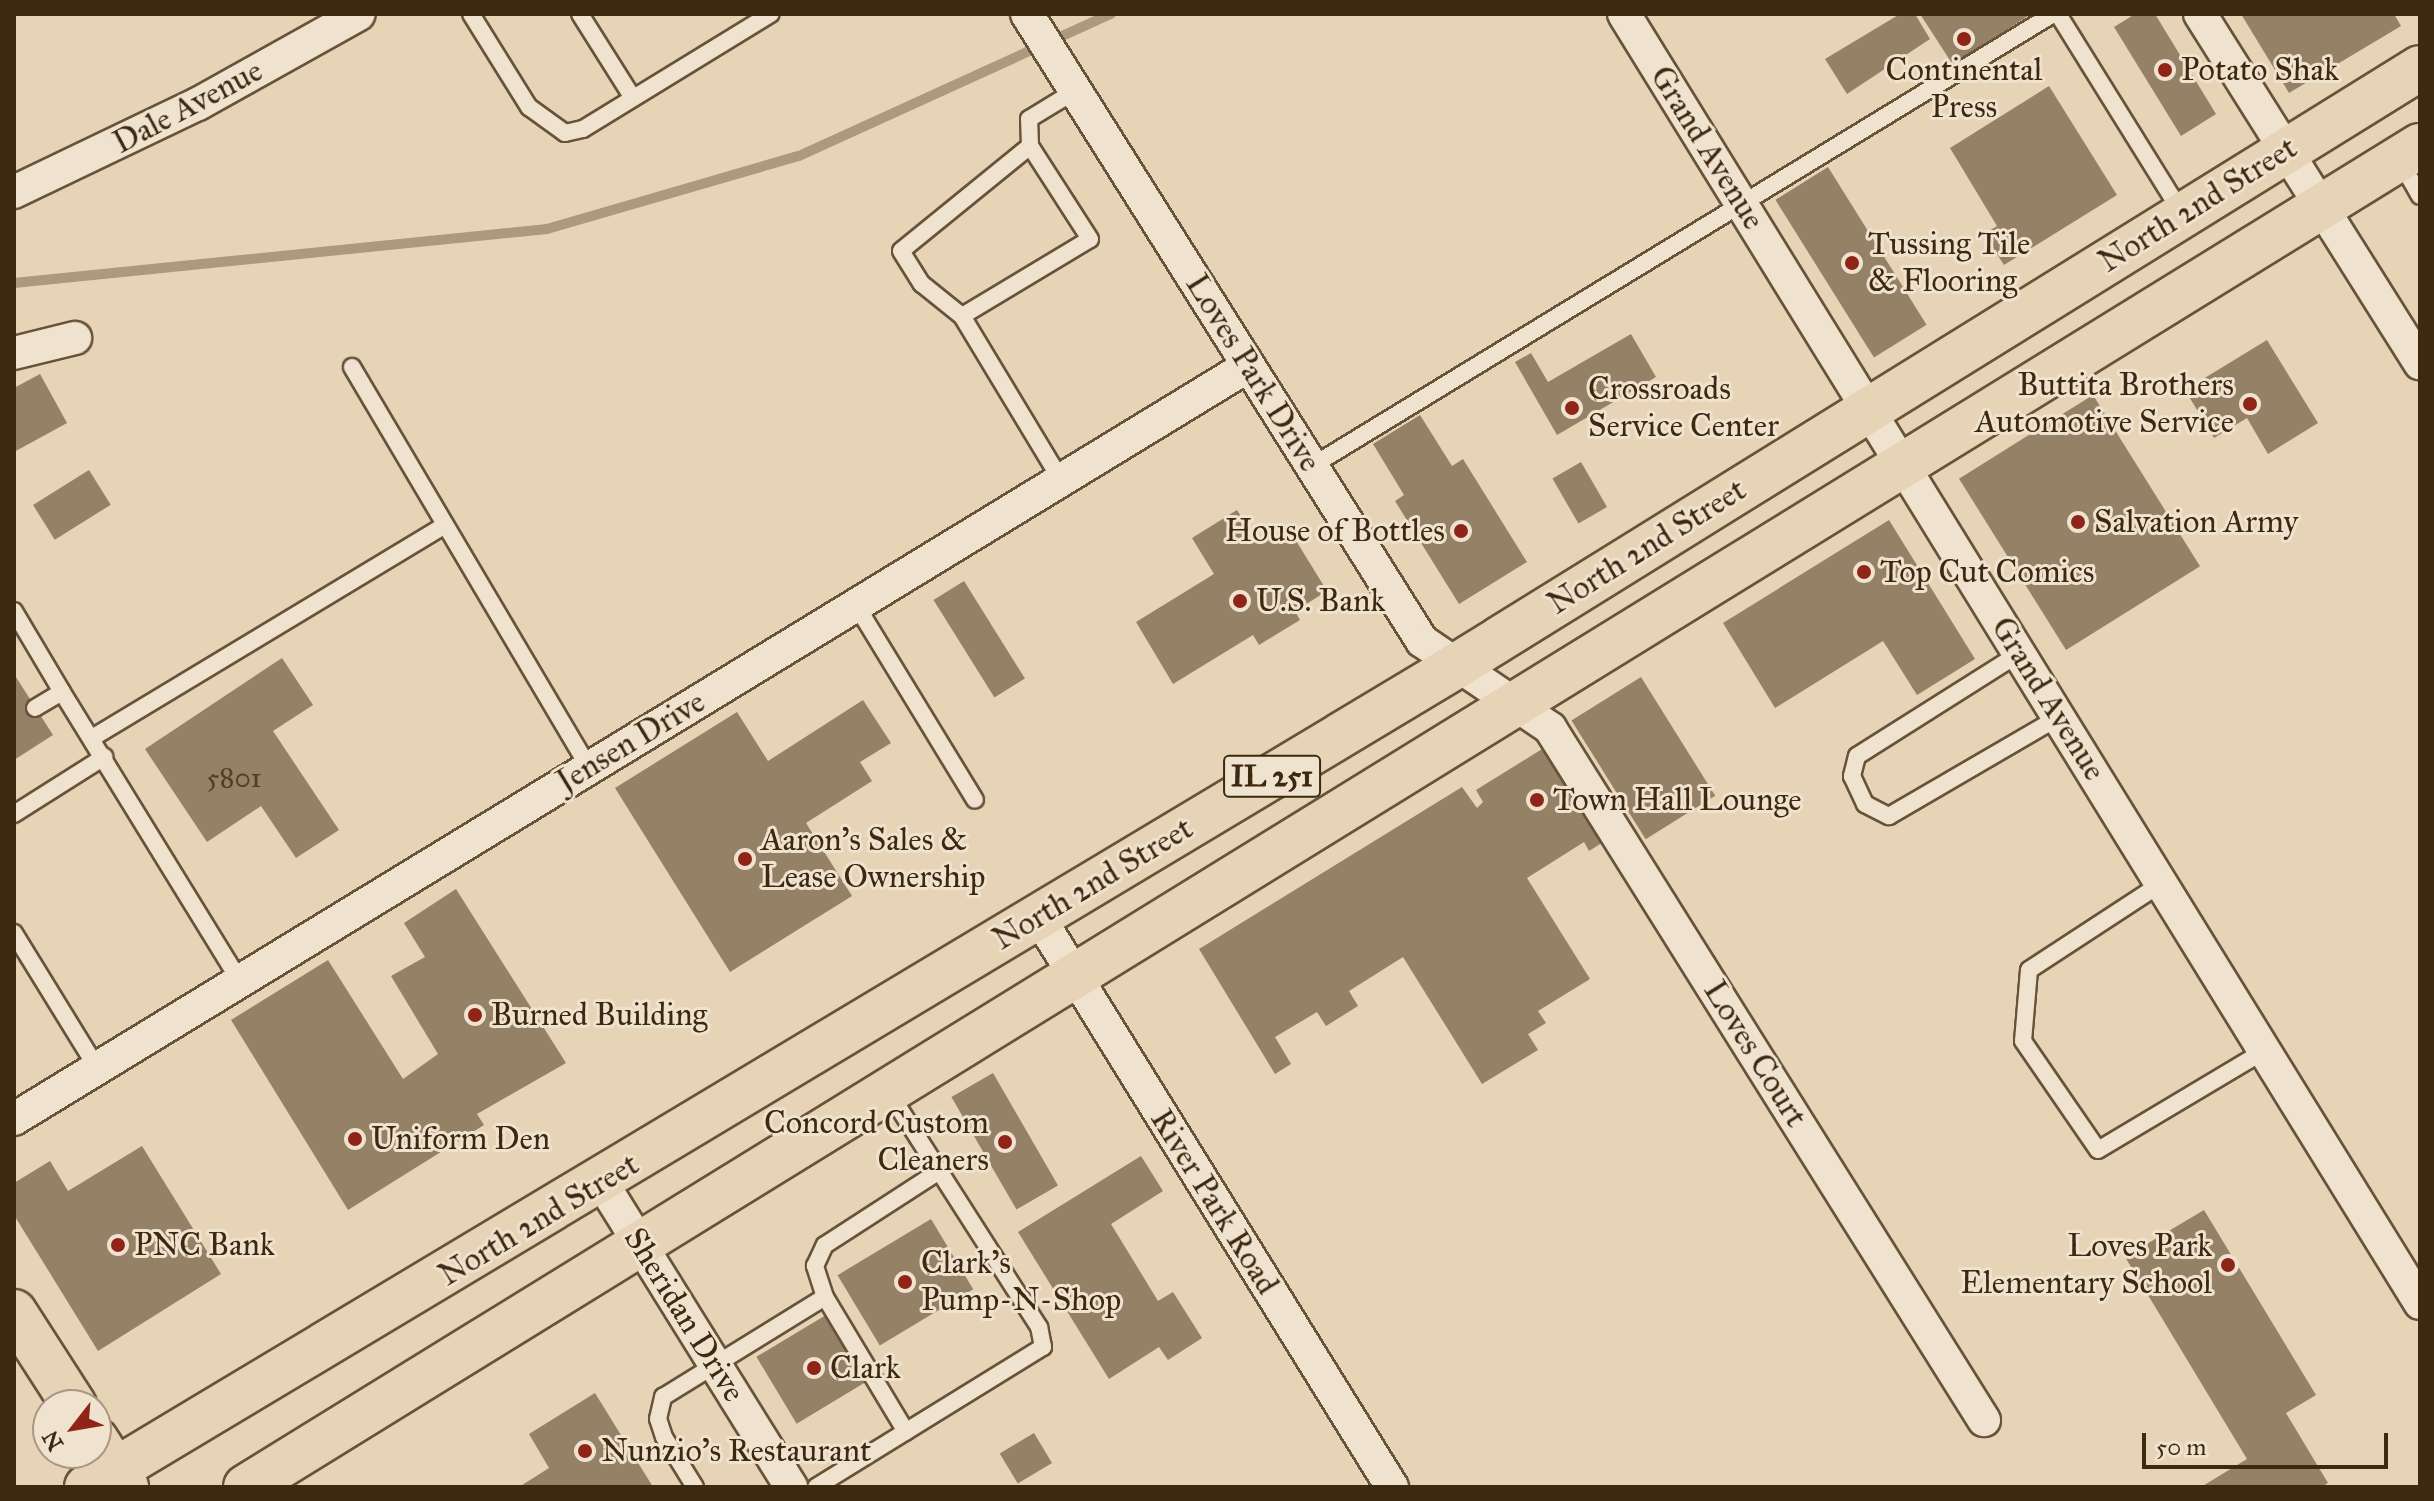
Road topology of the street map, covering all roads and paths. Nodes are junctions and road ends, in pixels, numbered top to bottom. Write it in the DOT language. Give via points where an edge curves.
graph roads {
  1 [pos="359,14"];
  2 [pos="471,14"];
  3 [pos="580,14"];
  4 [pos="771,14"];
  5 [pos="1027,14"];
  6 [pos="2056,14"];
  7 [pos="2200,14"];
  8 [pos="1626,15"];
  9 [pos="2420,68"];
  10 [pos="1070,84"];
  11 [pos="633,98"];
  12 [pos="1030,146"];
  13 [pos="2285,151"];
  14 [pos="2413,167"];
  15 [pos="14,192"];
  16 [pos="1742,205"];
  17 [pos="2321,207"];
  18 [pos="2183,214"];
  19 [pos="962,316"];
  20 [pos="75,338"];
  21 [pos="14,353"];
  22 [pos="2420,363"];
  23 [pos="1248,366"];
  24 [pos="352,367"];
  25 [pos="1867,409"];
  26 [pos="1312,466"];
  27 [pos="1904,467"];
  28 [pos="1061,480"];
  29 [pos="445,525"];
  30 [pos="856,605"];
  31 [pos="19,623"];
  32 [pos="14,648"];
  33 [pos="2020,653"];
  34 [pos="1456,666"];
  35 [pos="62,692"];
  36 [pos="1509,705"];
  37 [pos="35,708"];
  38 [pos="2059,717"];
  39 [pos="92,738"];
  40 [pos="104,757"];
  41 [pos="589,768"];
  42 [pos="975,800"];
  43 [pos="14,814"];
  44 [pos="2162,883"];
  45 [pos="1038,916"];
  46 [pos="14,933"];
  47 [pos="1072,973"];
  48 [pos="240,981"];
  49 [pos="2264,1051"];
  50 [pos="97,1068"];
  51 [pos="887,1088"];
  52 [pos="14,1119"];
  53 [pos="938,1172"];
  54 [pos="602,1183"];
  55 [pos="639,1242"];
  56 [pos="825,1297"];
  57 [pos="2420,1303"];
  58 [pos="14,1312"];
  59 [pos="713,1361"];
  60 [pos="64,1389"];
  61 [pos="1984,1420"];
  62 [pos="906,1432"];
  63 [pos="106,1471"];
  64 [pos="246,1487"];
  65 [pos="695,1487"];
  66 [pos="791,1487"];
  67 [pos="816,1487"];
  68 [pos="1392,1487"];
  1 -- 15 [label="street, Dale Avenue" via="198,104"];
  2 -- 11 [label="lane" via="545,124 565,133 583,129"];
  3 -- 11 [label="lane"];
  4 -- 11 [label="lane"];
  5 -- 10 [label="street, Loves Park Drive"];
  6 -- 16 [label="lane"];
  6 -- 18 [label="lane"];
  7 -- 13 [label="street"];
  8 -- 16 [label="street, Grand Avenue"];
  9 -- 13 [label="main road, North 2nd Street / IL 251"];
  10 -- 12 [label="lane" via="1029,119"];
  10 -- 23 [label="street, Loves Park Drive"];
  12 -- 19 [label="lane" via="901,251 922,284"];
  12 -- 19 [label="lane" via="1090,239"];
  13 -- 17 [label="street"];
  13 -- 18 [label="main road, North 2nd Street / IL 251"];
  14 -- 17 [label="main road, North 2nd Street / IL 251"];
  16 -- 25 [label="street, Grand Avenue"];
  16 -- 26 [label="lane"];
  17 -- 22 [label="street"];
  17 -- 27 [label="main road, North 2nd Street / IL 251"];
  18 -- 25 [label="main road, North 2nd Street / IL 251"];
  19 -- 28 [label="lane"];
  20 -- 21 [label="street"];
  23 -- 26 [label="street, Loves Park Drive"];
  23 -- 28 [label="street, Jensen Drive"];
  24 -- 29 [label="lane"];
  25 -- 27 [label="street, Grand Avenue"];
  25 -- 34 [label="main road, North 2nd Street / IL 251"];
  26 -- 34 [label="street, Loves Park Drive" via="1422,641"];
  27 -- 33 [label="street, Grand Avenue"];
  27 -- 36 [label="main road, North 2nd Street / IL 251"];
  28 -- 30 [label="street, Jensen Drive"];
  29 -- 39 [label="lane"];
  29 -- 41 [label="lane"];
  30 -- 41 [label="street, Jensen Drive"];
  30 -- 42 [label="lane"];
  31 -- 32 [label="lane"];
  31 -- 35 [label="lane"];
  33 -- 38 [label="street, Grand Avenue"];
  33 -- 38 [label="lane" via="1857,756 1852,776 1865,804 1889,816"];
  34 -- 36 [label="street, Loves Park Drive"];
  34 -- 45 [label="main road, North 2nd Street / IL 251"];
  35 -- 37 [label="lane"];
  35 -- 39 [label="lane"];
  36 -- 47 [label="main road, North 2nd Street / IL 251"];
  36 -- 61 [label="street, Loves Court" via="1550,728"];
  38 -- 44 [label="street, Grand Avenue"];
  39 -- 40 [label="lane"];
  40 -- 43 [label="lane"];
  40 -- 48 [label="lane"];
  41 -- 48 [label="street, Jensen Drive"];
  44 -- 49 [label="street, Grand Avenue"];
  44 -- 49 [label="lane" via="2029,970 2023,1041 2098,1150"];
  45 -- 47 [label="street, River Park Road"];
  45 -- 54 [label="main road, North 2nd Street / IL 251"];
  46 -- 50 [label="lane"];
  47 -- 51 [label="main road, North 2nd Street / IL 251"];
  47 -- 68 [label="street, River Park Road"];
  48 -- 50 [label="street, Jensen Drive"];
  49 -- 57 [label="street, Grand Avenue"];
  50 -- 52 [label="street, Jensen Drive"];
  51 -- 53 [label="lane"];
  51 -- 55 [label="main road, North 2nd Street / IL 251"];
  53 -- 56 [label="lane" via="825,1245 815,1266"];
  53 -- 62 [label="lane" via="1039,1327 1043,1347"];
  54 -- 55 [label="street, Sheridan Drive"];
  54 -- 63 [label="main road, North 2nd Street / IL 251"];
  55 -- 59 [label="street, Sheridan Drive"];
  55 -- 64 [label="main road, North 2nd Street / IL 251"];
  56 -- 59 [label="lane"];
  56 -- 62 [label="lane"];
  58 -- 60 [label="main road"];
  59 -- 65 [label="lane" via="663,1397 658,1419"];
  59 -- 66 [label="street, Sheridan Drive"];
  62 -- 67 [label="lane"];
}
